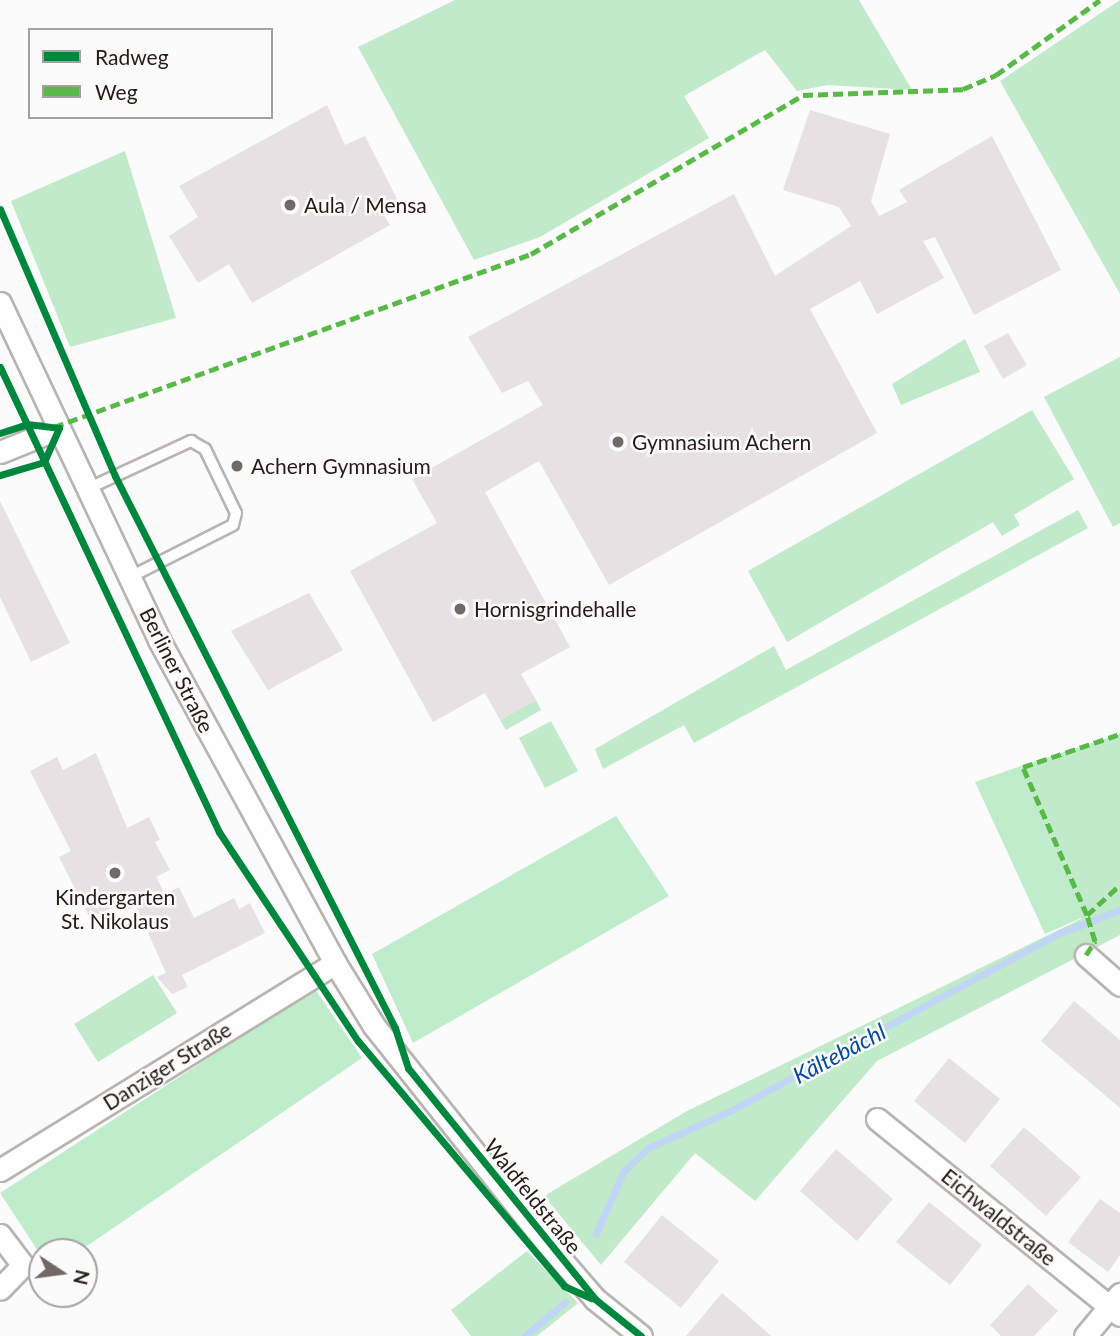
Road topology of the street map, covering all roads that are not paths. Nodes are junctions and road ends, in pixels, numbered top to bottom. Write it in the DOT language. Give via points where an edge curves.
graph roads {
  1 [pos="0,303"];
  2 [pos="59,428"];
  3 [pos="0,452"];
  4 [pos="87,489"];
  5 [pos="130,577"];
  6 [pos="1086,955"];
  7 [pos="335,963"];
  8 [pos="1120,985"];
  9 [pos="374,1026"];
  10 [pos="877,1118"];
  11 [pos="0,1170"];
  12 [pos="0,1235"];
  13 [pos="0,1289"];
  14 [pos="1116,1305"];
  15 [pos="641,1336"];
  16 [pos="1085,1336"];
  1 -- 2 [label="street, Berliner Straße"];
  2 -- 3 [label="street"];
  2 -- 4 [label="street, Berliner Straße"];
  4 -- 5 [label="street, Berliner Straße"];
  4 -- 5 [label="lane" via="191,441 209,457 236,513 233,525"];
  5 -- 7 [label="street, Berliner Straße"];
  6 -- 8 [label="street"];
  7 -- 9 [label="street, Berliner Straße"];
  7 -- 11 [label="street, Danziger Straße"];
  9 -- 15 [label="street, Waldfeldstraße" via="582,1285"];
  10 -- 14 [label="street, Eichwaldstraße"];
  12 -- 13 [label="street" via="23,1265"];
  14 -- 16 [label="street"];
}
